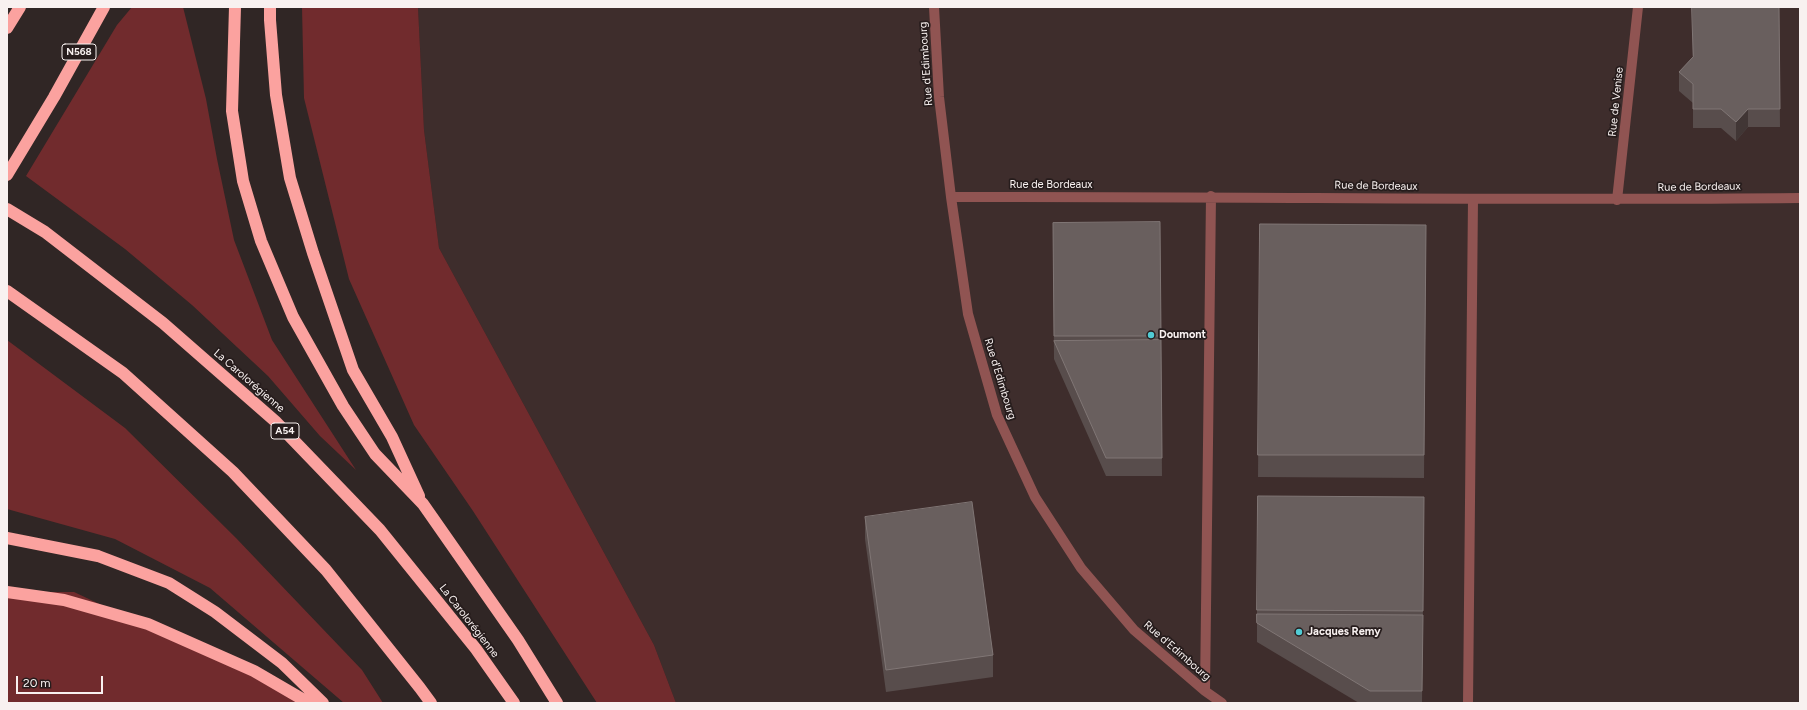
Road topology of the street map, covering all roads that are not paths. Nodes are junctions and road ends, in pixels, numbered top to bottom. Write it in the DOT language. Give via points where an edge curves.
graph roads {
  1 [pos="20,7"];
  2 [pos="104,7"];
  3 [pos="235,7"];
  4 [pos="270,7"];
  5 [pos="934,7"];
  6 [pos="1638,7"];
  7 [pos="7,28"];
  8 [pos="7,175"];
  9 [pos="1211,196"];
  10 [pos="951,197"];
  11 [pos="1800,198"];
  12 [pos="1473,199"];
  13 [pos="1617,200"];
  14 [pos="7,209"];
  15 [pos="7,291"];
  16 [pos="423,504"];
  17 [pos="7,538"];
  18 [pos="7,592"];
  19 [pos="1205,691"];
  20 [pos="310,703"];
  21 [pos="323,703"];
  22 [pos="431,703"];
  23 [pos="514,703"];
  24 [pos="556,703"];
  25 [pos="1222,703"];
  26 [pos="1468,703"];
  1 -- 7 [label="highway"];
  2 -- 8 [label="highway, N568"];
  3 -- 16 [label="highway" via="232,111 243,181 261,241 294,317 343,406 375,454"];
  4 -- 16 [label="highway" via="276,94 290,178 313,253 353,370 392,437"];
  5 -- 10 [label="street, Rue d'Edimbourg" via="939,97"];
  6 -- 13 [label="street, Rue de Venise"];
  9 -- 10 [label="street, Rue de Bordeaux"];
  9 -- 12 [label="street, Rue de Bordeaux"];
  9 -- 19 [label="street"];
  10 -- 19 [label="street, Rue d'Edimbourg" via="968,314 982,366 997,415 1035,497 1081,568 1134,630"];
  11 -- 13 [label="street, Rue de Bordeaux"];
  12 -- 13 [label="street, Rue de Bordeaux"];
  12 -- 26 [label="street"];
  14 -- 23 [label="highway, La Carolorégienne / A54" via="45,232 163,323 275,421 380,530 476,649"];
  15 -- 22 [label="highway" via="123,373 233,472 326,570"];
  16 -- 24 [label="highway" via="518,640"];
  17 -- 21 [label="highway" via="98,556 169,583 216,612 276,658"];
  18 -- 20 [label="highway" via="64,600 148,624 254,671"];
  19 -- 25 [label="street, Rue d'Edimbourg"];
}
